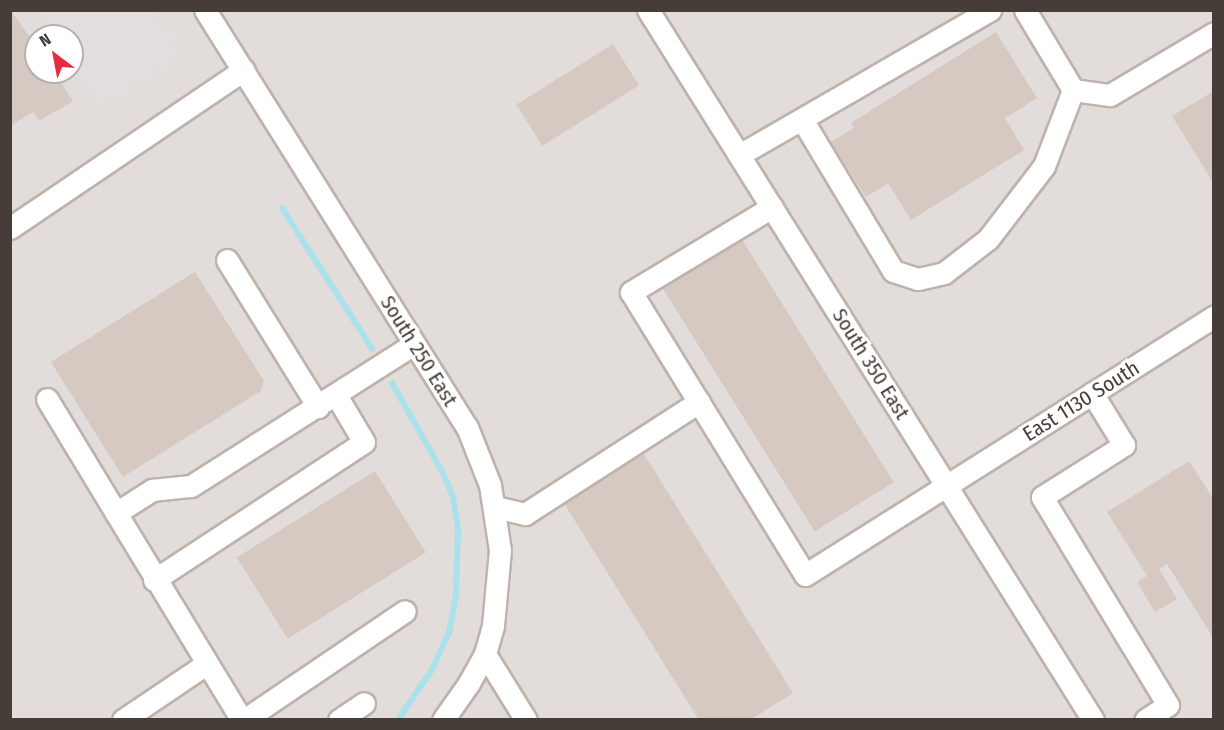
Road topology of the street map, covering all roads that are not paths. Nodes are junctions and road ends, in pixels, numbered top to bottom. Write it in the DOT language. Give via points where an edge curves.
graph roads {
  1 [pos="205,10"];
  2 [pos="648,10"];
  3 [pos="990,10"];
  4 [pos="1025,10"];
  5 [pos="1214,33"];
  6 [pos="243,70"];
  7 [pos="1073,90"];
  8 [pos="803,121"];
  9 [pos="739,155"];
  10 [pos="772,207"];
  11 [pos="10,228"];
  12 [pos="227,260"];
  13 [pos="1212,320"];
  14 [pos="414,344"];
  15 [pos="1092,393"];
  16 [pos="336,395"];
  17 [pos="47,399"];
  18 [pos="699,402"];
  19 [pos="318,407"];
  20 [pos="948,485"];
  21 [pos="495,507"];
  22 [pos="117,513"];
  23 [pos="154,580"];
  24 [pos="405,611"];
  25 [pos="485,654"];
  26 [pos="206,664"];
  27 [pos="364,704"];
  28 [pos="123,720"];
  29 [pos="243,720"];
  30 [pos="339,720"];
  31 [pos="442,720"];
  32 [pos="526,720"];
  33 [pos="1093,720"];
  34 [pos="1145,720"];
  1 -- 6 [label="street, South 250 East"];
  2 -- 9 [label="street, South 350 East"];
  3 -- 8 [label="street"];
  4 -- 7 [label="street"];
  5 -- 7 [label="street" via="1110,94"];
  6 -- 11 [label="street"];
  6 -- 14 [label="street, South 250 East"];
  7 -- 8 [label="street" via="1044,166 988,240 944,273 918,279 893,271"];
  8 -- 9 [label="street"];
  9 -- 10 [label="street, South 350 East"];
  10 -- 18 [label="street" via="631,292"];
  10 -- 20 [label="street, South 350 East"];
  12 -- 19 [label="street"];
  13 -- 15 [label="street, East 1130 South"];
  14 -- 16 [label="street"];
  14 -- 21 [label="street, South 250 East" via="466,427"];
  15 -- 20 [label="street, East 1130 South"];
  15 -- 34 [label="street" via="1124,445 1042,497 1168,705"];
  16 -- 19 [label="street"];
  16 -- 23 [label="street" via="364,442"];
  17 -- 22 [label="street"];
  18 -- 20 [label="street, East 1130 South" via="805,574"];
  18 -- 21 [label="street" via="525,514"];
  19 -- 22 [label="street" via="191,486 152,490"];
  20 -- 33 [label="street, South 350 East"];
  21 -- 25 [label="street, South 250 East" via="500,584"];
  22 -- 23 [label="street"];
  23 -- 26 [label="street"];
  24 -- 29 [label="street"];
  25 -- 31 [label="street, South 250 East"];
  25 -- 32 [label="street"];
  26 -- 28 [label="street"];
  26 -- 29 [label="street"];
  27 -- 30 [label="street"];
}
